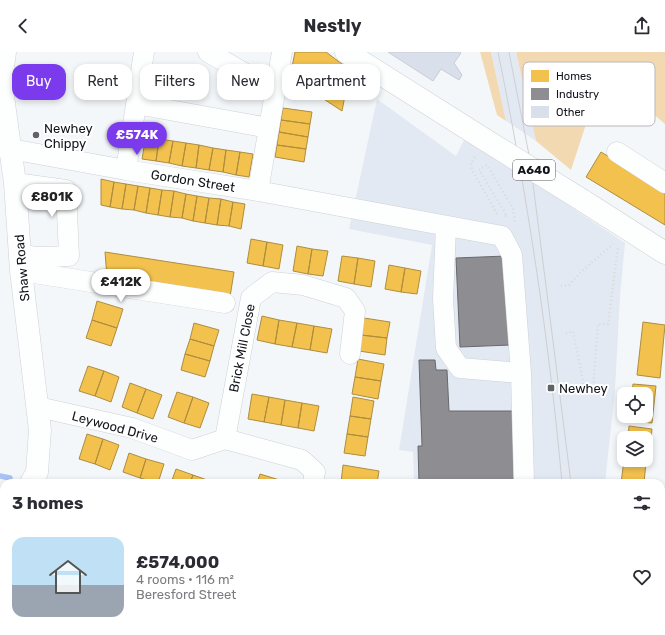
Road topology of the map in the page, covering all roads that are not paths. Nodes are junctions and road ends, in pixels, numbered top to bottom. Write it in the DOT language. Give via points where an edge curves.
graph roads {
  1 [pos="5,52"];
  2 [pos="144,52"];
  3 [pos="208,52"];
  4 [pos="282,52"];
  5 [pos="346,52"];
  6 [pos="275,91"];
  7 [pos="136,104"];
  8 [pos="269,128"];
  9 [pos="6,148"];
  10 [pos="617,152"];
  11 [pos="126,170"];
  12 [pos="15,182"];
  13 [pos="665,183"];
  14 [pos="258,191"];
  15 [pos="446,226"];
  16 [pos="665,252"];
  17 [pos="21,262"];
  18 [pos="225,303"];
  19 [pos="350,354"];
  20 [pos="521,373"];
  21 [pos="38,407"];
  22 [pos="225,439"];
  23 [pos="33,479"];
  24 [pos="314,479"];
  25 [pos="524,479"];
  1 -- 9 [label="main road, Shaw Road" via="1,82"];
  2 -- 7 [label="street"];
  3 -- 6 [label="street"];
  4 -- 6 [label="street"];
  5 -- 16 [label="main road, A640, bridge"];
  6 -- 8 [label="street"];
  7 -- 8 [label="street"];
  7 -- 11 [label="street"];
  8 -- 14 [label="street"];
  9 -- 11 [label="street, Gordon Street"];
  9 -- 12 [label="main road, Shaw Road"];
  10 -- 13 [label="street"];
  11 -- 14 [label="street, Gordon Street"];
  12 -- 17 [label="main road, Shaw Road"];
  12 -- 17 [label="street" via="66,190 69,256 36,257"];
  14 -- 15 [label="street, Gordon Street"];
  15 -- 20 [label="street, Gordon Street" via="502,236 512,255"];
  15 -- 20 [label="street" via="443,299 446,348 460,368"];
  17 -- 18 [label="street"];
  17 -- 21 [label="main road, Shaw Road"];
  19 -- 22 [label="street, Brick Mill Close" via="355,311 346,298 303,286 272,282 251,298"];
  20 -- 25 [label="street"];
  21 -- 22 [label="street, Leywood Drive" via="132,428 192,450"];
  21 -- 23 [label="main road, Shaw Road" via="40,430 37,472"];
  22 -- 24 [label="street" via="302,460 315,472"];
}
